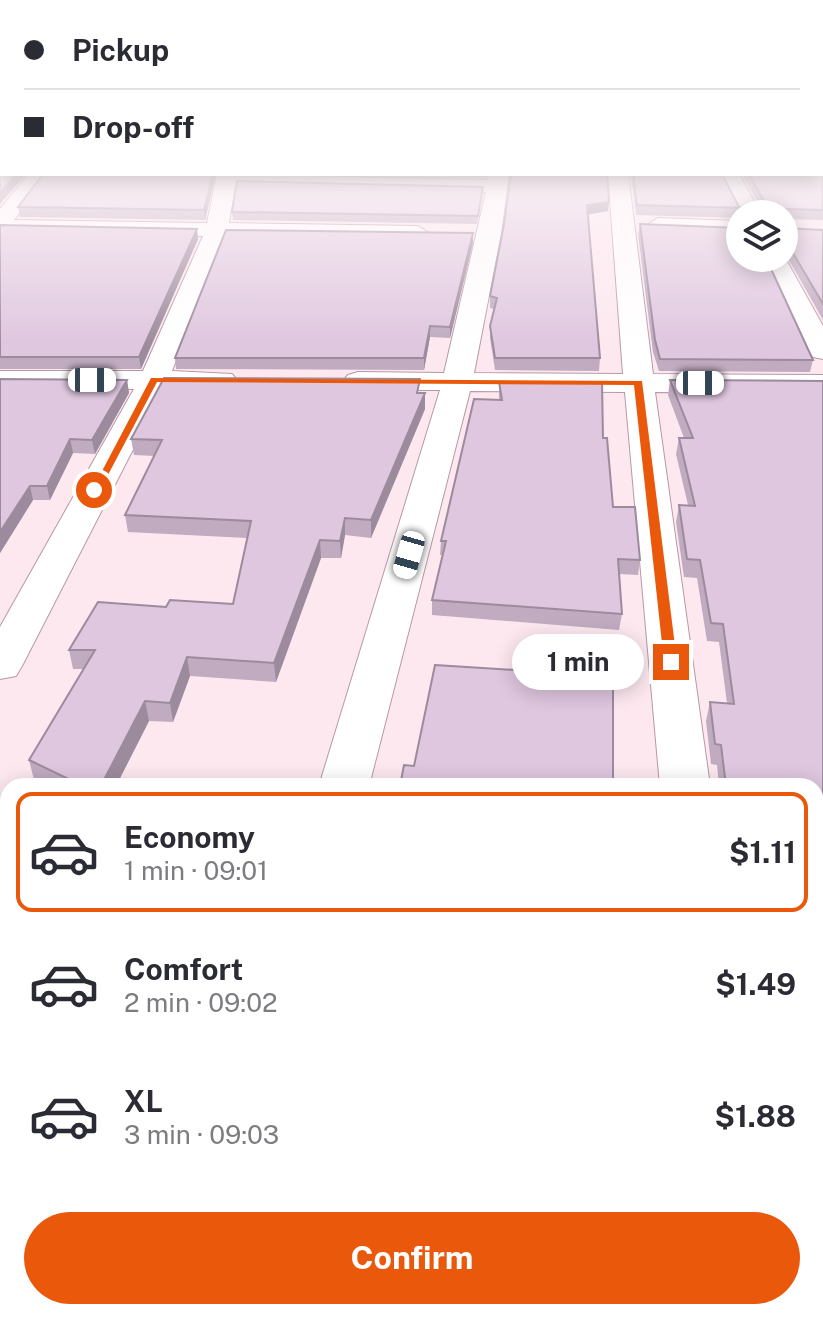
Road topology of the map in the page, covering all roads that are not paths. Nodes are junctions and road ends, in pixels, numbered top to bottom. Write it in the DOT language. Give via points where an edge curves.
graph roads {
  1 [pos="218,222"];
  2 [pos="473,222"];
  3 [pos="0,224"];
  4 [pos="623,224"];
  5 [pos="726,228"];
  6 [pos="217,229"];
  7 [pos="465,234"];
  8 [pos="781,272"];
  9 [pos="823,351"];
  10 [pos="0,380"];
  11 [pos="154,380"];
  12 [pos="250,380"];
  13 [pos="330,381"];
  14 [pos="457,382"];
  15 [pos="639,383"];
  16 [pos="823,384"];
  17 [pos="0,666"];
  18 [pos="346,778"];
  19 [pos="684,778"];
  1 -- 6 [label="street"];
  2 -- 7 [label="street"];
  3 -- 6 [label="street"];
  4 -- 5 [label="street"];
  4 -- 15 [label="street"];
  6 -- 7 [label="street"];
  6 -- 11 [label="street"];
  7 -- 14 [label="street"];
  8 -- 9 [label="street"];
  10 -- 11 [label="street"];
  11 -- 12 [label="street"];
  11 -- 17 [label="street"];
  13 -- 14 [label="street"];
  14 -- 15 [label="street"];
  14 -- 18 [label="street"];
  15 -- 16 [label="street"];
  15 -- 19 [label="street"];
}
